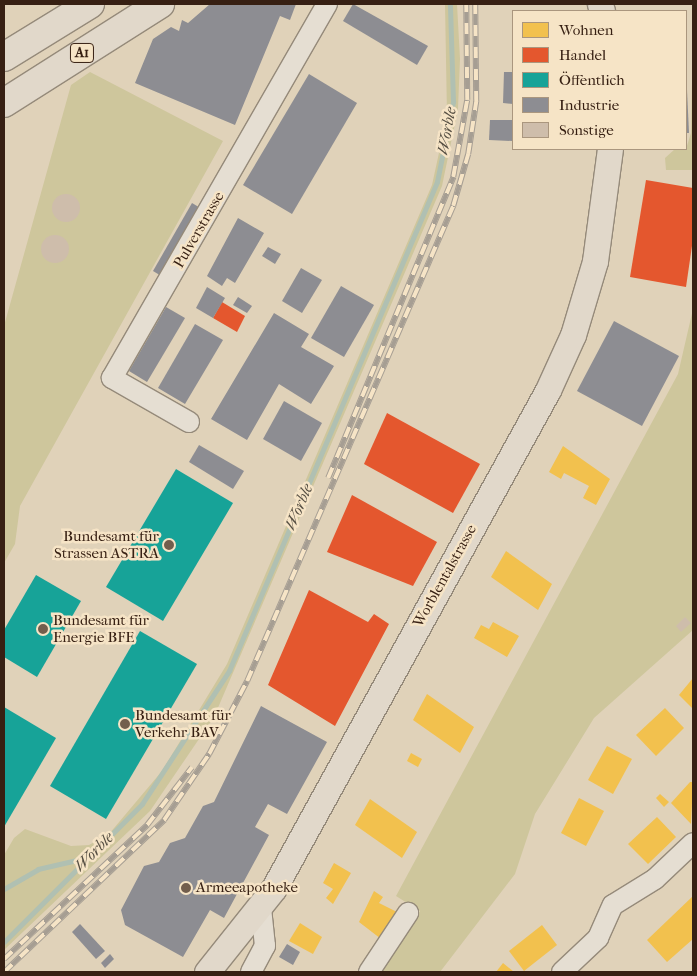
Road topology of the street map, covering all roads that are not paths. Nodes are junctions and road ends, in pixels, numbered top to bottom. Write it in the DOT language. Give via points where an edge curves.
graph roads {
  1 [pos="90,4"];
  2 [pos="160,4"];
  3 [pos="327,4"];
  4 [pos="4,57"];
  5 [pos="4,103"];
  6 [pos="610,150"];
  7 [pos="189,422"];
  8 [pos="693,843"];
  9 [pos="261,908"];
  10 [pos="408,914"];
  11 [pos="207,972"];
  12 [pos="251,972"];
  13 [pos="369,972"];
  14 [pos="562,972"];
  1 -- 4 [label="highway, A1"];
  2 -- 5 [label="highway, A1"];
  3 -- 7 [label="street, Pulverstrasse" via="112,378"];
  6 -- 9 [label="main road, Worblentalstrasse" via="595,261 562,361"];
  8 -- 14 [label="street" via="655,879 613,905 598,938"];
  9 -- 11 [label="main road, Worblentalstrasse"];
  9 -- 12 [label="street" via="265,946"];
  10 -- 13 [label="street"];
}
